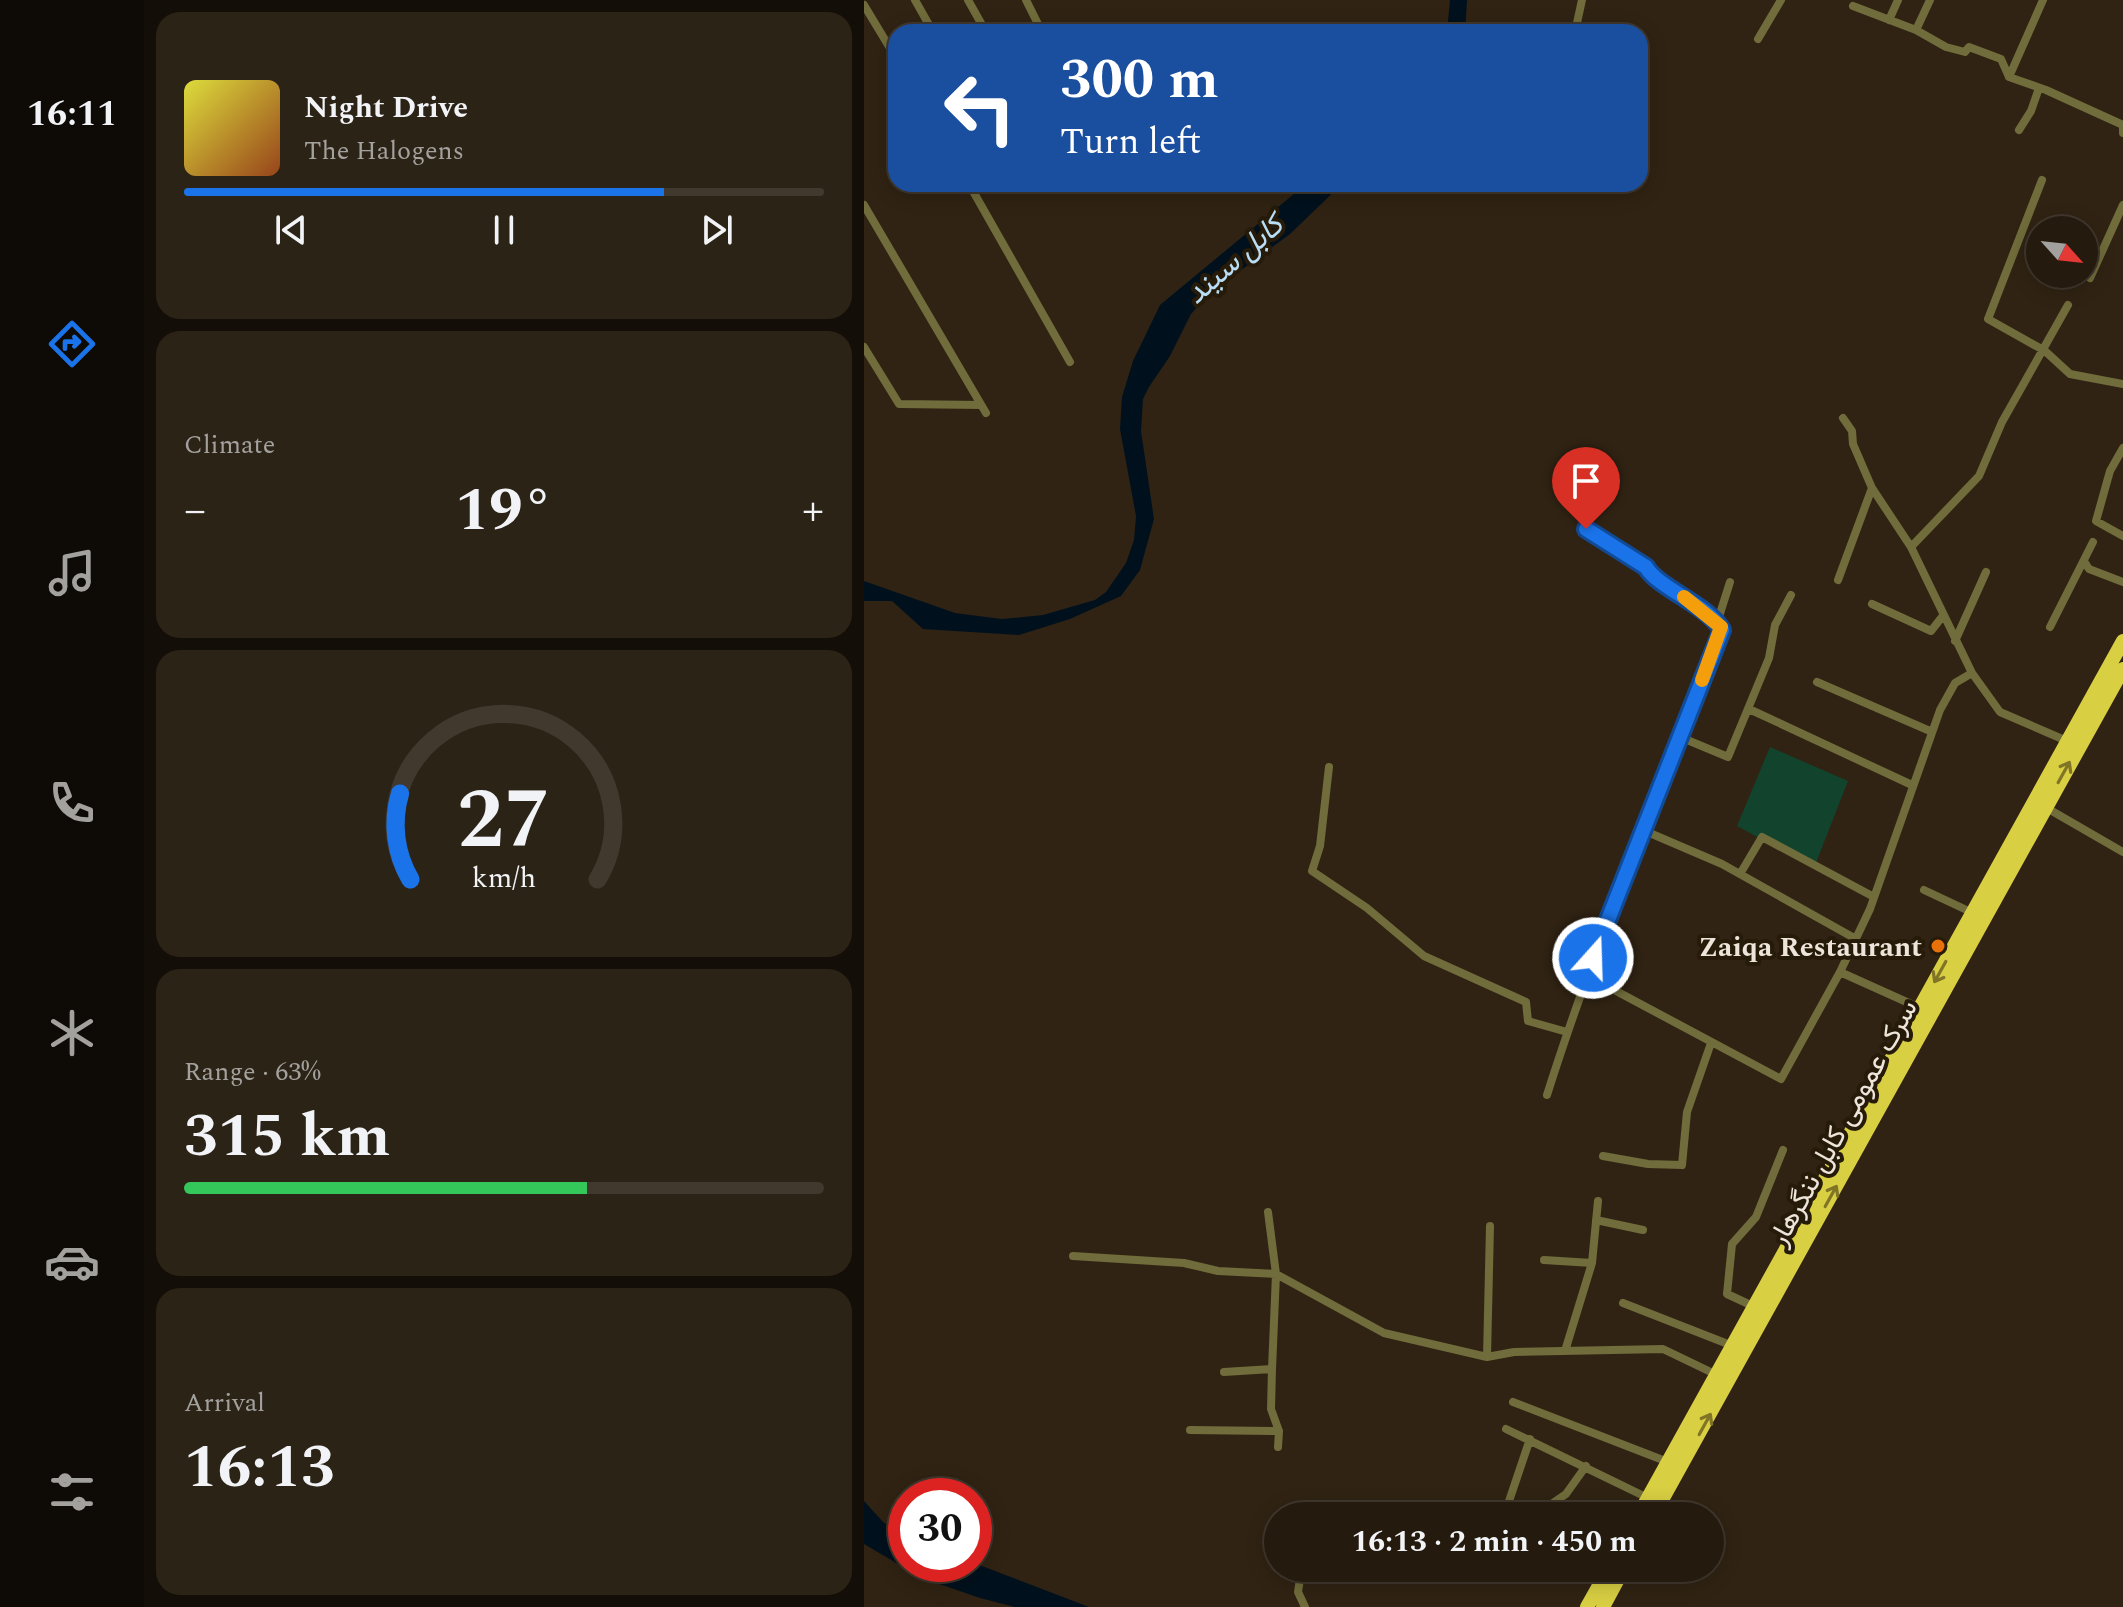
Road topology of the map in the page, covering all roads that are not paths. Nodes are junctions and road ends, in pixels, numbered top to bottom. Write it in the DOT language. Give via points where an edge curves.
graph roads {
  1 [pos="915,0"];
  2 [pos="968,0"];
  3 [pos="1026,0"];
  4 [pos="1582,0"];
  5 [pos="1781,0"];
  6 [pos="1898,0"];
  7 [pos="1930,0"];
  8 [pos="2043,0"];
  9 [pos="1852,2"];
  10 [pos="864,5"];
  11 [pos="1889,20"];
  12 [pos="928,24"];
  13 [pos="982,24"];
  14 [pos="1038,24"];
  15 [pos="1577,24"];
  16 [pos="1916,30"];
  17 [pos="1758,39"];
  18 [pos="888,45"];
  19 [pos="2009,77"];
  20 [pos="2039,88"];
  21 [pos="2019,130"];
  22 [pos="2123,133"];
  23 [pos="2042,180"];
  24 [pos="974,192"];
  25 [pos="864,205"];
  26 [pos="2123,205"];
  27 [pos="2098,260"];
  28 [pos="2068,305"];
  29 [pos="864,347"];
  30 [pos="2045,351"];
  31 [pos="1070,362"];
  32 [pos="2123,384"];
  33 [pos="1843,418"];
  34 [pos="2123,448"];
  35 [pos="1568,464"];
  36 [pos="1872,488"];
  37 [pos="2123,536"];
  38 [pos="2093,542"];
  39 [pos="1911,547"];
  40 [pos="2084,561"];
  41 [pos="1986,572"];
  42 [pos="1838,580"];
  43 [pos="1730,582"];
  44 [pos="2123,582"];
  45 [pos="1791,595"];
  46 [pos="1872,604"];
  47 [pos="1942,617"];
  48 [pos="1717,623"];
  49 [pos="2050,627"];
  50 [pos="1955,641"];
  51 [pos="2123,641"];
  52 [pos="2123,669"];
  53 [pos="1972,673"];
  54 [pos="1817,682"];
  55 [pos="1749,709"];
  56 [pos="1930,731"];
  57 [pos="1680,737"];
  58 [pos="2067,741"];
  59 [pos="1329,767"];
  60 [pos="1912,785"];
  61 [pos="2038,806"];
  62 [pos="1645,831"];
  63 [pos="2123,852"];
  64 [pos="1740,874"];
  65 [pos="1924,890"];
  66 [pos="1874,897"];
  67 [pos="1973,913"];
  68 [pos="1856,939"];
  69 [pos="1840,972"];
  70 [pos="1588,976"];
  71 [pos="1920,1008"];
  72 [pos="1567,1032"];
  73 [pos="1711,1043"];
  74 [pos="1547,1095"];
  75 [pos="1783,1150"];
  76 [pos="1603,1156"];
  77 [pos="1598,1201"];
  78 [pos="1268,1212"];
  79 [pos="1596,1220"];
  80 [pos="1490,1226"];
  81 [pos="1643,1230"];
  82 [pos="1073,1256"];
  83 [pos="1544,1260"];
  84 [pos="1592,1263"];
  85 [pos="1276,1274"];
  86 [pos="1623,1303"];
  87 [pos="1755,1307"];
  88 [pos="1733,1346"];
  89 [pos="1565,1351"];
  90 [pos="1487,1357"];
  91 [pos="1272,1369"];
  92 [pos="1224,1372"];
  93 [pos="1717,1375"];
  94 [pos="1513,1402"];
  95 [pos="1506,1429"];
  96 [pos="1190,1430"];
  97 [pos="1279,1431"];
  98 [pos="1530,1439"];
  99 [pos="1278,1447"];
  100 [pos="1668,1462"];
  101 [pos="1586,1466"];
  102 [pos="1648,1498"];
  103 [pos="1509,1502"];
  104 [pos="1554,1502"];
  105 [pos="1646,1502"];
  106 [pos="1661,1502"];
  107 [pos="1300,1582"];
  108 [pos="1601,1582"];
  109 [pos="1616,1582"];
  110 [pos="1305,1607"];
  111 [pos="1587,1607"];
  112 [pos="1603,1607"];
  1 -- 12 [label="street"];
  2 -- 13 [label="street"];
  3 -- 14 [label="street"];
  4 -- 15 [label="street"];
  5 -- 17 [label="street"];
  6 -- 11 [label="street"];
  7 -- 16 [label="street"];
  8 -- 19 [label="street"];
  9 -- 11 [label="street"];
  10 -- 18 [label="street"];
  11 -- 16 [label="street"];
  16 -- 19 [label="street" via="1946,47 1965,52 1969,47 2001,59"];
  19 -- 20 [label="street"];
  20 -- 21 [label="street"];
  20 -- 22 [label="street" via="2123,125"];
  23 -- 30 [label="street" via="1988,319"];
  24 -- 31 [label="street"];
  25 -- 29 [label="street" via="984,409 899,404"];
  26 -- 27 [label="street"];
  28 -- 30 [label="street"];
  30 -- 32 [label="street" via="2070,374"];
  30 -- 39 [label="street" via="2002,422 1979,476"];
  33 -- 36 [label="street"];
  34 -- 37 [label="street" via="2110,471 2096,521"];
  35 -- 48 [label="street" via="1596,492 1586,529 1646,567"];
  36 -- 39 [label="street"];
  36 -- 42 [label="street"];
  38 -- 40 [label="street"];
  39 -- 47 [label="street"];
  40 -- 44 [label="street" via="2089,569"];
  40 -- 49 [label="street"];
  41 -- 50 [label="street"];
  43 -- 48 [label="street"];
  45 -- 55 [label="street" via="1775,625 1769,658"];
  46 -- 47 [label="street" via="1931,631"];
  47 -- 50 [label="street"];
  48 -- 57 [label="street" via="1722,630"];
  50 -- 53 [label="street"];
  51 -- 58 [label="highway, سرک عمومی کابل ننگرهار"];
  61 -- 52 [label="highway, سرک عمومی کابل ننگرهار, one-way"];
  53 -- 56 [label="street" via="1955,683"];
  53 -- 58 [label="street" via="2000,712"];
  54 -- 56 [label="street"];
  55 -- 57 [label="street" via="1728,757"];
  55 -- 60 [label="street"];
  56 -- 60 [label="street"];
  57 -- 62 [label="street"];
  58 -- 61 [label="highway, سرک عمومی کابل ننگرهار"];
  59 -- 72 [label="street" via="1312,871 1424,956 1526,1002 1528,1021"];
  60 -- 66 [label="street"];
  61 -- 63 [label="street"];
  61 -- 67 [label="highway, سرک عمومی کابل ننگرهار"];
  106 -- 61 [label="highway, سرک عمومی کابل ننگرهار, one-way"];
  62 -- 64 [label="street"];
  62 -- 70 [label="street"];
  64 -- 66 [label="street" via="1762,837"];
  64 -- 68 [label="street"];
  65 -- 67 [label="street"];
  66 -- 68 [label="street"];
  67 -- 71 [label="highway, سرک عمومی کابل ننگرهار, one-way"];
  68 -- 69 [label="street"];
  69 -- 71 [label="street"];
  69 -- 73 [label="street" via="1781,1079"];
  70 -- 72 [label="street"];
  70 -- 73 [label="street"];
  71 -- 87 [label="highway, سرک عمومی کابل ننگرهار"];
  72 -- 74 [label="street"];
  73 -- 76 [label="street" via="1687,1112 1682,1165"];
  75 -- 87 [label="street" via="1756,1217 1732,1244 1727,1294"];
  77 -- 79 [label="street"];
  78 -- 85 [label="street"];
  79 -- 81 [label="street"];
  79 -- 84 [label="street"];
  80 -- 90 [label="street"];
  82 -- 85 [label="street"];
  83 -- 84 [label="street"];
  84 -- 89 [label="street"];
  85 -- 90 [label="street" via="1384,1333"];
  85 -- 91 [label="street"];
  86 -- 88 [label="street"];
  87 -- 88 [label="highway, سرک عمومی کابل ننگرهار"];
  88 -- 93 [label="highway, سرک عمومی کابل ننگرهار"];
  89 -- 90 [label="street"];
  89 -- 93 [label="street" via="1663,1349"];
  91 -- 92 [label="street"];
  91 -- 97 [label="street" via="1271,1409"];
  93 -- 100 [label="highway, سرک عمومی کابل ننگرهار"];
  94 -- 100 [label="street"];
  95 -- 98 [label="street"];
  96 -- 97 [label="street"];
  97 -- 99 [label="street"];
  98 -- 101 [label="street"];
  98 -- 103 [label="street"];
  100 -- 102 [label="highway, سرک عمومی کابل ننگرهار"];
  101 -- 102 [label="street"];
  101 -- 104 [label="street"];
  102 -- 105 [label="highway, سرک عمومی کابل ننگرهار"];
  107 -- 110 [label="street"];
  108 -- 111 [label="highway"];
  109 -- 112 [label="highway"];
}
